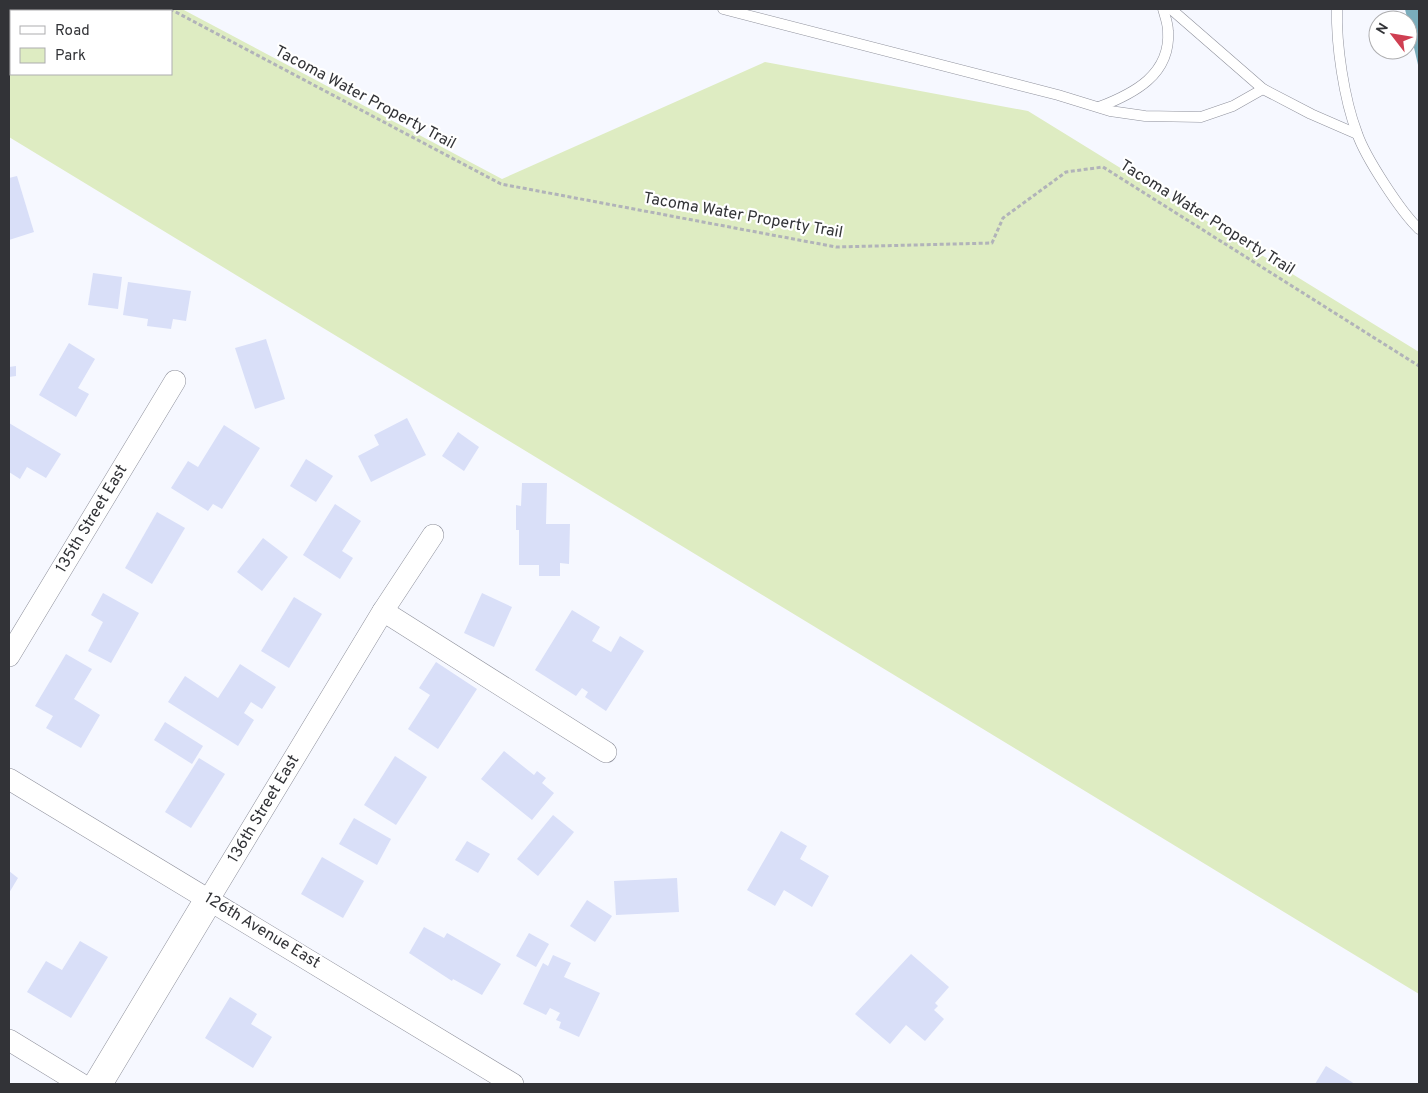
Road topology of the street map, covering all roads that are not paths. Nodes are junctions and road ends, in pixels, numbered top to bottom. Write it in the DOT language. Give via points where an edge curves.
graph roads {
  1 [pos="722,9"];
  2 [pos="1163,9"];
  3 [pos="1171,9"];
  4 [pos="1337,9"];
  5 [pos="1263,89"];
  6 [pos="1098,108"];
  7 [pos="1357,134"];
  8 [pos="1419,229"];
  9 [pos="175,381"];
  10 [pos="432,535"];
  11 [pos="383,611"];
  12 [pos="9,656"];
  13 [pos="606,752"];
  14 [pos="9,779"];
  15 [pos="209,899"];
  16 [pos="9,1040"];
  17 [pos="81,1084"];
  18 [pos="98,1084"];
  19 [pos="513,1084"];
  1 -- 6 [label="lane"];
  2 -- 6 [label="lane" via="1169,32 1164,60 1146,84"];
  3 -- 5 [label="lane"];
  4 -- 7 [label="lane" via="1342,73"];
  5 -- 6 [label="lane" via="1233,106 1201,117 1145,116"];
  5 -- 7 [label="lane"];
  7 -- 8 [label="lane" via="1383,182"];
  9 -- 12 [label="street, 135th Street East"];
  10 -- 11 [label="street, 136th Street East"];
  11 -- 13 [label="street"];
  11 -- 15 [label="street, 136th Street East"];
  14 -- 15 [label="street, 126th Avenue East"];
  15 -- 18 [label="street, 136th Street East"];
  15 -- 19 [label="street, 126th Avenue East"];
  16 -- 17 [label="street"];
}
